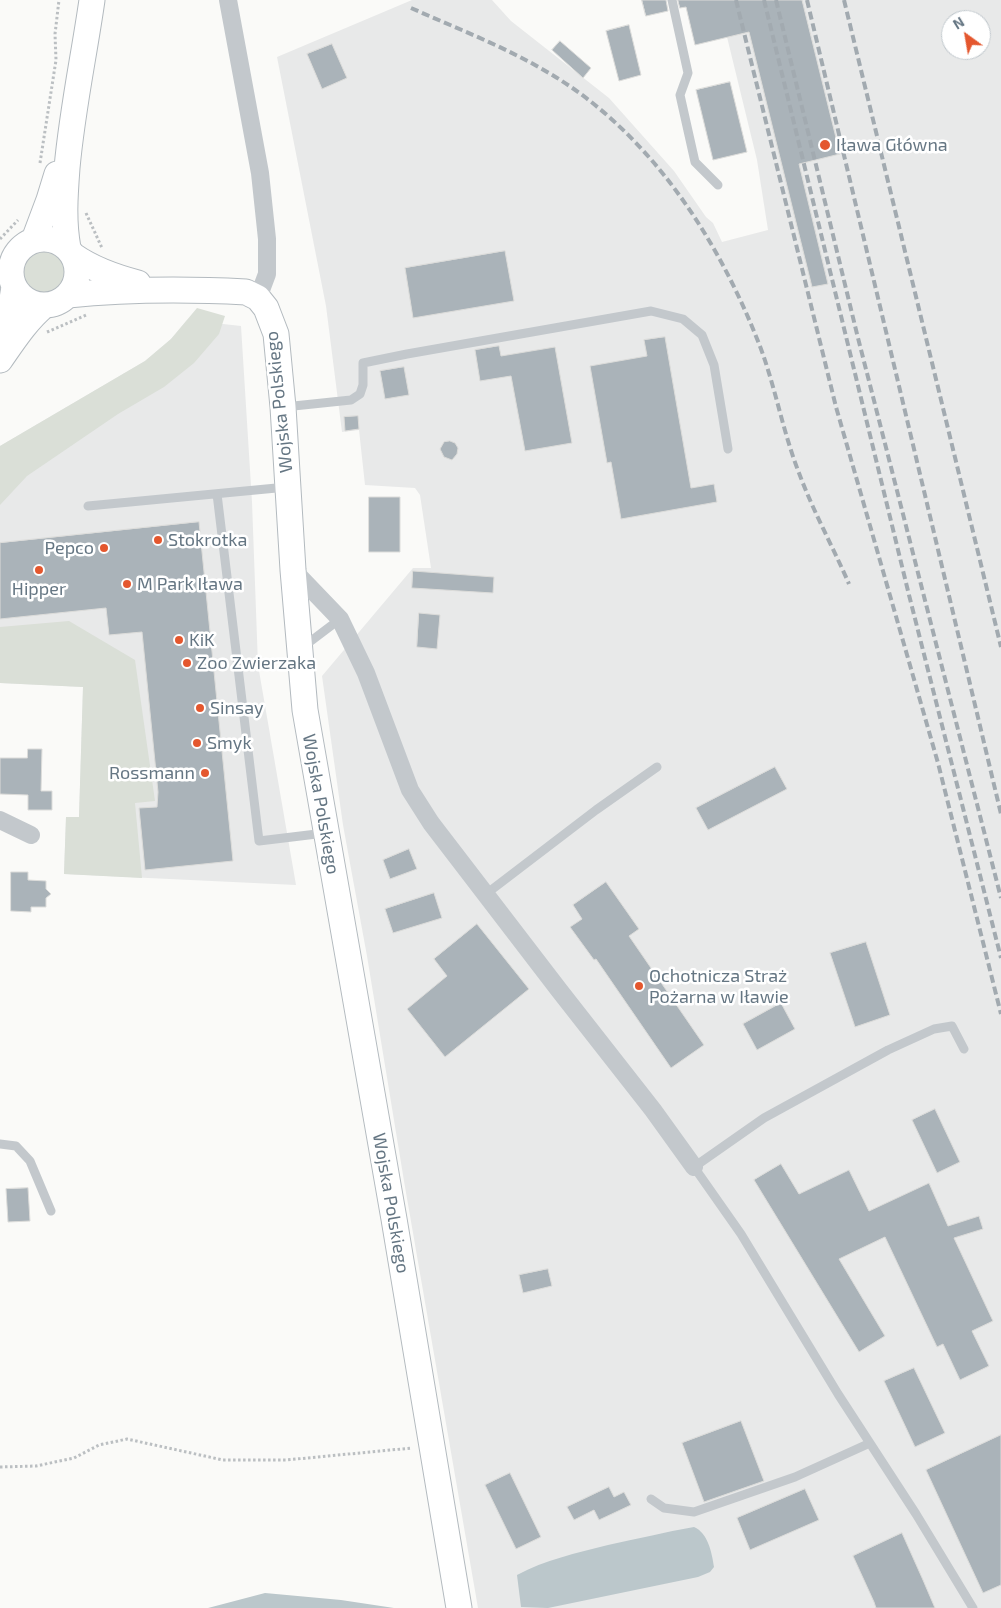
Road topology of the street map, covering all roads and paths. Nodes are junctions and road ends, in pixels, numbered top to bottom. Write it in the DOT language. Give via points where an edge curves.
graph roads {
  1 [pos="59,0"];
  2 [pos="92,0"];
  3 [pos="228,0"];
  4 [pos="672,0"];
  5 [pos="71,127"];
  6 [pos="39,166"];
  7 [pos="718,185"];
  8 [pos="83,206"];
  9 [pos="23,215"];
  10 [pos="0,239"];
  11 [pos="34,240"];
  12 [pos="71,252"];
  13 [pos="111,276"];
  14 [pos="14,287"];
  15 [pos="160,289"];
  16 [pos="68,295"];
  17 [pos="258,298"];
  18 [pos="45,305"];
  19 [pos="88,314"];
  20 [pos="9,331"];
  21 [pos="0,360"];
  22 [pos="283,407"];
  23 [pos="728,449"];
  24 [pos="288,487"];
  25 [pos="217,494"];
  26 [pos="88,506"];
  27 [pos="293,570"];
  28 [pos="340,619"];
  29 [pos="299,650"];
  30 [pos="657,767"];
  31 [pos="0,820"];
  32 [pos="326,833"];
  33 [pos="31,835"];
  34 [pos="486,894"];
  35 [pos="964,1049"];
  36 [pos="0,1144"];
  37 [pos="694,1168"];
  38 [pos="51,1211"];
  39 [pos="870,1443"];
  40 [pos="432,1446"];
  41 [pos="0,1467"];
  42 [pos="651,1499"];
  43 [pos="459,1608"];
  44 [pos="973,1608"];
  1 -- 6 [label="path" via="56,60"];
  2 -- 5 [label="street"];
  3 -- 17 [label="street" via="260,173 267,239 267,274"];
  4 -- 7 [label="lane" via="688,73 680,95 695,162"];
  5 -- 11 [label="street"];
  5 -- 12 [label="street" via="64,203 65,233"];
  8 -- 13 [label="path" via="111,267"];
  9 -- 10 [label="path"];
  11 -- 12 [label="street" via="52,239"];
  11 -- 14 [label="street" via="25,244 13,259 11,278"];
  12 -- 13 [label="street" via="89,267"];
  12 -- 16 [label="street" via="77,266 77,277"];
  13 -- 15 [label="street"];
  14 -- 18 [label="street" via="27,301"];
  14 -- 20 [label="street"];
  15 -- 16 [label="street"];
  15 -- 17 [label="street" via="246,292"];
  16 -- 18 [label="street" via="61,301"];
  17 -- 22 [label="street, Wojska Polskiego" via="266,308 276,334"];
  18 -- 20 [label="street"];
  19 -- 20 [label="path" via="31,338"];
  20 -- 21 [label="street"];
  22 -- 23 [label="lane" via="351,400 360,394 364,385 363,363 651,311 683,319 702,335 714,365"];
  22 -- 24 [label="street, Wojska Polskiego"];
  24 -- 25 [label="lane"];
  24 -- 27 [label="street, Wojska Polskiego"];
  25 -- 26 [label="lane"];
  25 -- 32 [label="lane" via="259,841"];
  27 -- 28 [label="street"];
  27 -- 29 [label="street, Wojska Polskiego"];
  28 -- 29 [label="lane"];
  28 -- 34 [label="street" via="366,673 410,790 431,823"];
  29 -- 32 [label="street, Wojska Polskiego" via="304,710"];
  30 -- 34 [label="lane"];
  31 -- 33 [label="street"];
  32 -- 40 [label="street, Wojska Polskiego"];
  34 -- 37 [label="street" via="654,1110"];
  35 -- 37 [label="lane" via="952,1026 934,1029 888,1050 764,1118"];
  36 -- 38 [label="lane" via="16,1146 30,1161"];
  37 -- 39 [label="lane" via="741,1234"];
  39 -- 42 [label="lane" via="795,1477 694,1512 664,1508"];
  39 -- 44 [label="lane"];
  40 -- 41 [label="path" via="286,1460 223,1460 127,1439 99,1445 65,1460 36,1466"];
  40 -- 43 [label="street, Wojska Polskiego"];
}
